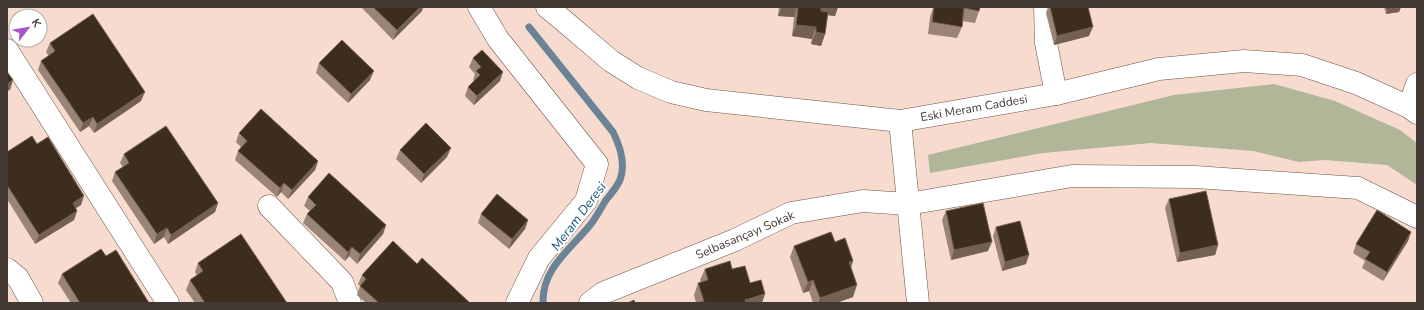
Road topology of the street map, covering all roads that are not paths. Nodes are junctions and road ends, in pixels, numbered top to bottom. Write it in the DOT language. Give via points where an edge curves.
graph roads {
  1 [pos="480,7"];
  2 [pos="547,7"];
  3 [pos="1046,7"];
  4 [pos="7,50"];
  5 [pos="1417,84"];
  6 [pos="1056,94"];
  7 [pos="1413,110"];
  8 [pos="900,121"];
  9 [pos="908,204"];
  10 [pos="269,206"];
  11 [pos="1417,217"];
  12 [pos="7,269"];
  13 [pos="32,303"];
  14 [pos="168,303"];
  15 [pos="350,303"];
  16 [pos="517,303"];
  17 [pos="590,303"];
  18 [pos="918,303"];
  1 -- 16 [label="street" via="498,39 597,164 586,201 539,258"];
  2 -- 8 [label="street, Eski Meram Caddesi" via="611,61 638,78 671,92 706,100"];
  3 -- 6 [label="street" via="1046,43"];
  4 -- 14 [label="street"];
  5 -- 7 [label="street"];
  6 -- 7 [label="street, Eski Meram Caddesi" via="1159,69 1244,61 1302,65 1356,83"];
  6 -- 8 [label="street, Eski Meram Caddesi"];
  8 -- 9 [label="street"];
  9 -- 11 [label="street, Selbasançayı Sokak" via="1072,176 1195,177 1358,188"];
  9 -- 17 [label="street, Selbasançayı Sokak" via="863,201 791,213 735,240 603,293"];
  9 -- 18 [label="street"];
  10 -- 15 [label="street" via="342,282"];
  12 -- 13 [label="street" via="18,278"];
}
